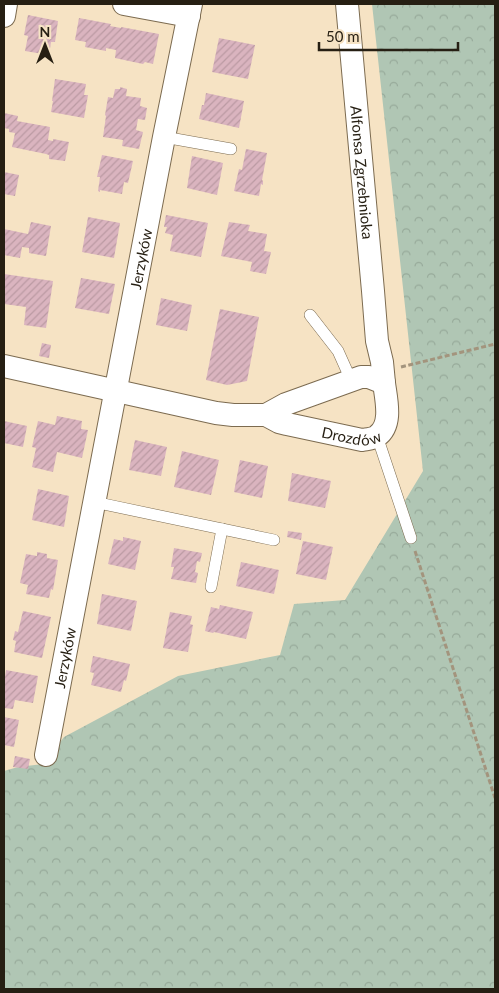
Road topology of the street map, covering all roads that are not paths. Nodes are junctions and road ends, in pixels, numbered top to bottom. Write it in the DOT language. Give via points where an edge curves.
graph roads {
  1 [pos="6,4"];
  2 [pos="124,4"];
  3 [pos="347,4"];
  4 [pos="190,10"];
  5 [pos="4,16"];
  6 [pos="164,137"];
  7 [pos="232,149"];
  8 [pos="310,314"];
  9 [pos="377,341"];
  10 [pos="4,366"];
  11 [pos="384,376"];
  12 [pos="351,380"];
  13 [pos="116,391"];
  14 [pos="266,415"];
  15 [pos="377,436"];
  16 [pos="94,502"];
  17 [pos="222,529"];
  18 [pos="411,538"];
  19 [pos="274,540"];
  20 [pos="212,587"];
  21 [pos="46,754"];
  1 -- 5 [label="street"];
  2 -- 4 [label="street, Jerzyków"];
  3 -- 9 [label="street, Alfonsa Zgrzebnioka"];
  4 -- 6 [label="street, Jerzyków"];
  6 -- 7 [label="lane"];
  6 -- 13 [label="street, Jerzyków"];
  8 -- 12 [label="lane" via="338,351"];
  9 -- 11 [label="street, Alfonsa Zgrzebnioka"];
  9 -- 12 [label="street"];
  10 -- 13 [label="street, Drozdów"];
  11 -- 12 [label="street, Drozdów"];
  11 -- 15 [label="street, Drozdów" via="387,414 385,426"];
  12 -- 14 [label="street, Drozdów" via="286,404"];
  13 -- 14 [label="street, Drozdów" via="224,414"];
  13 -- 16 [label="street, Jerzyków"];
  14 -- 15 [label="street, Drozdów" via="279,422 362,440"];
  15 -- 18 [label="lane"];
  16 -- 17 [label="lane"];
  16 -- 21 [label="street, Jerzyków"];
  17 -- 19 [label="lane"];
  17 -- 20 [label="lane"];
}
